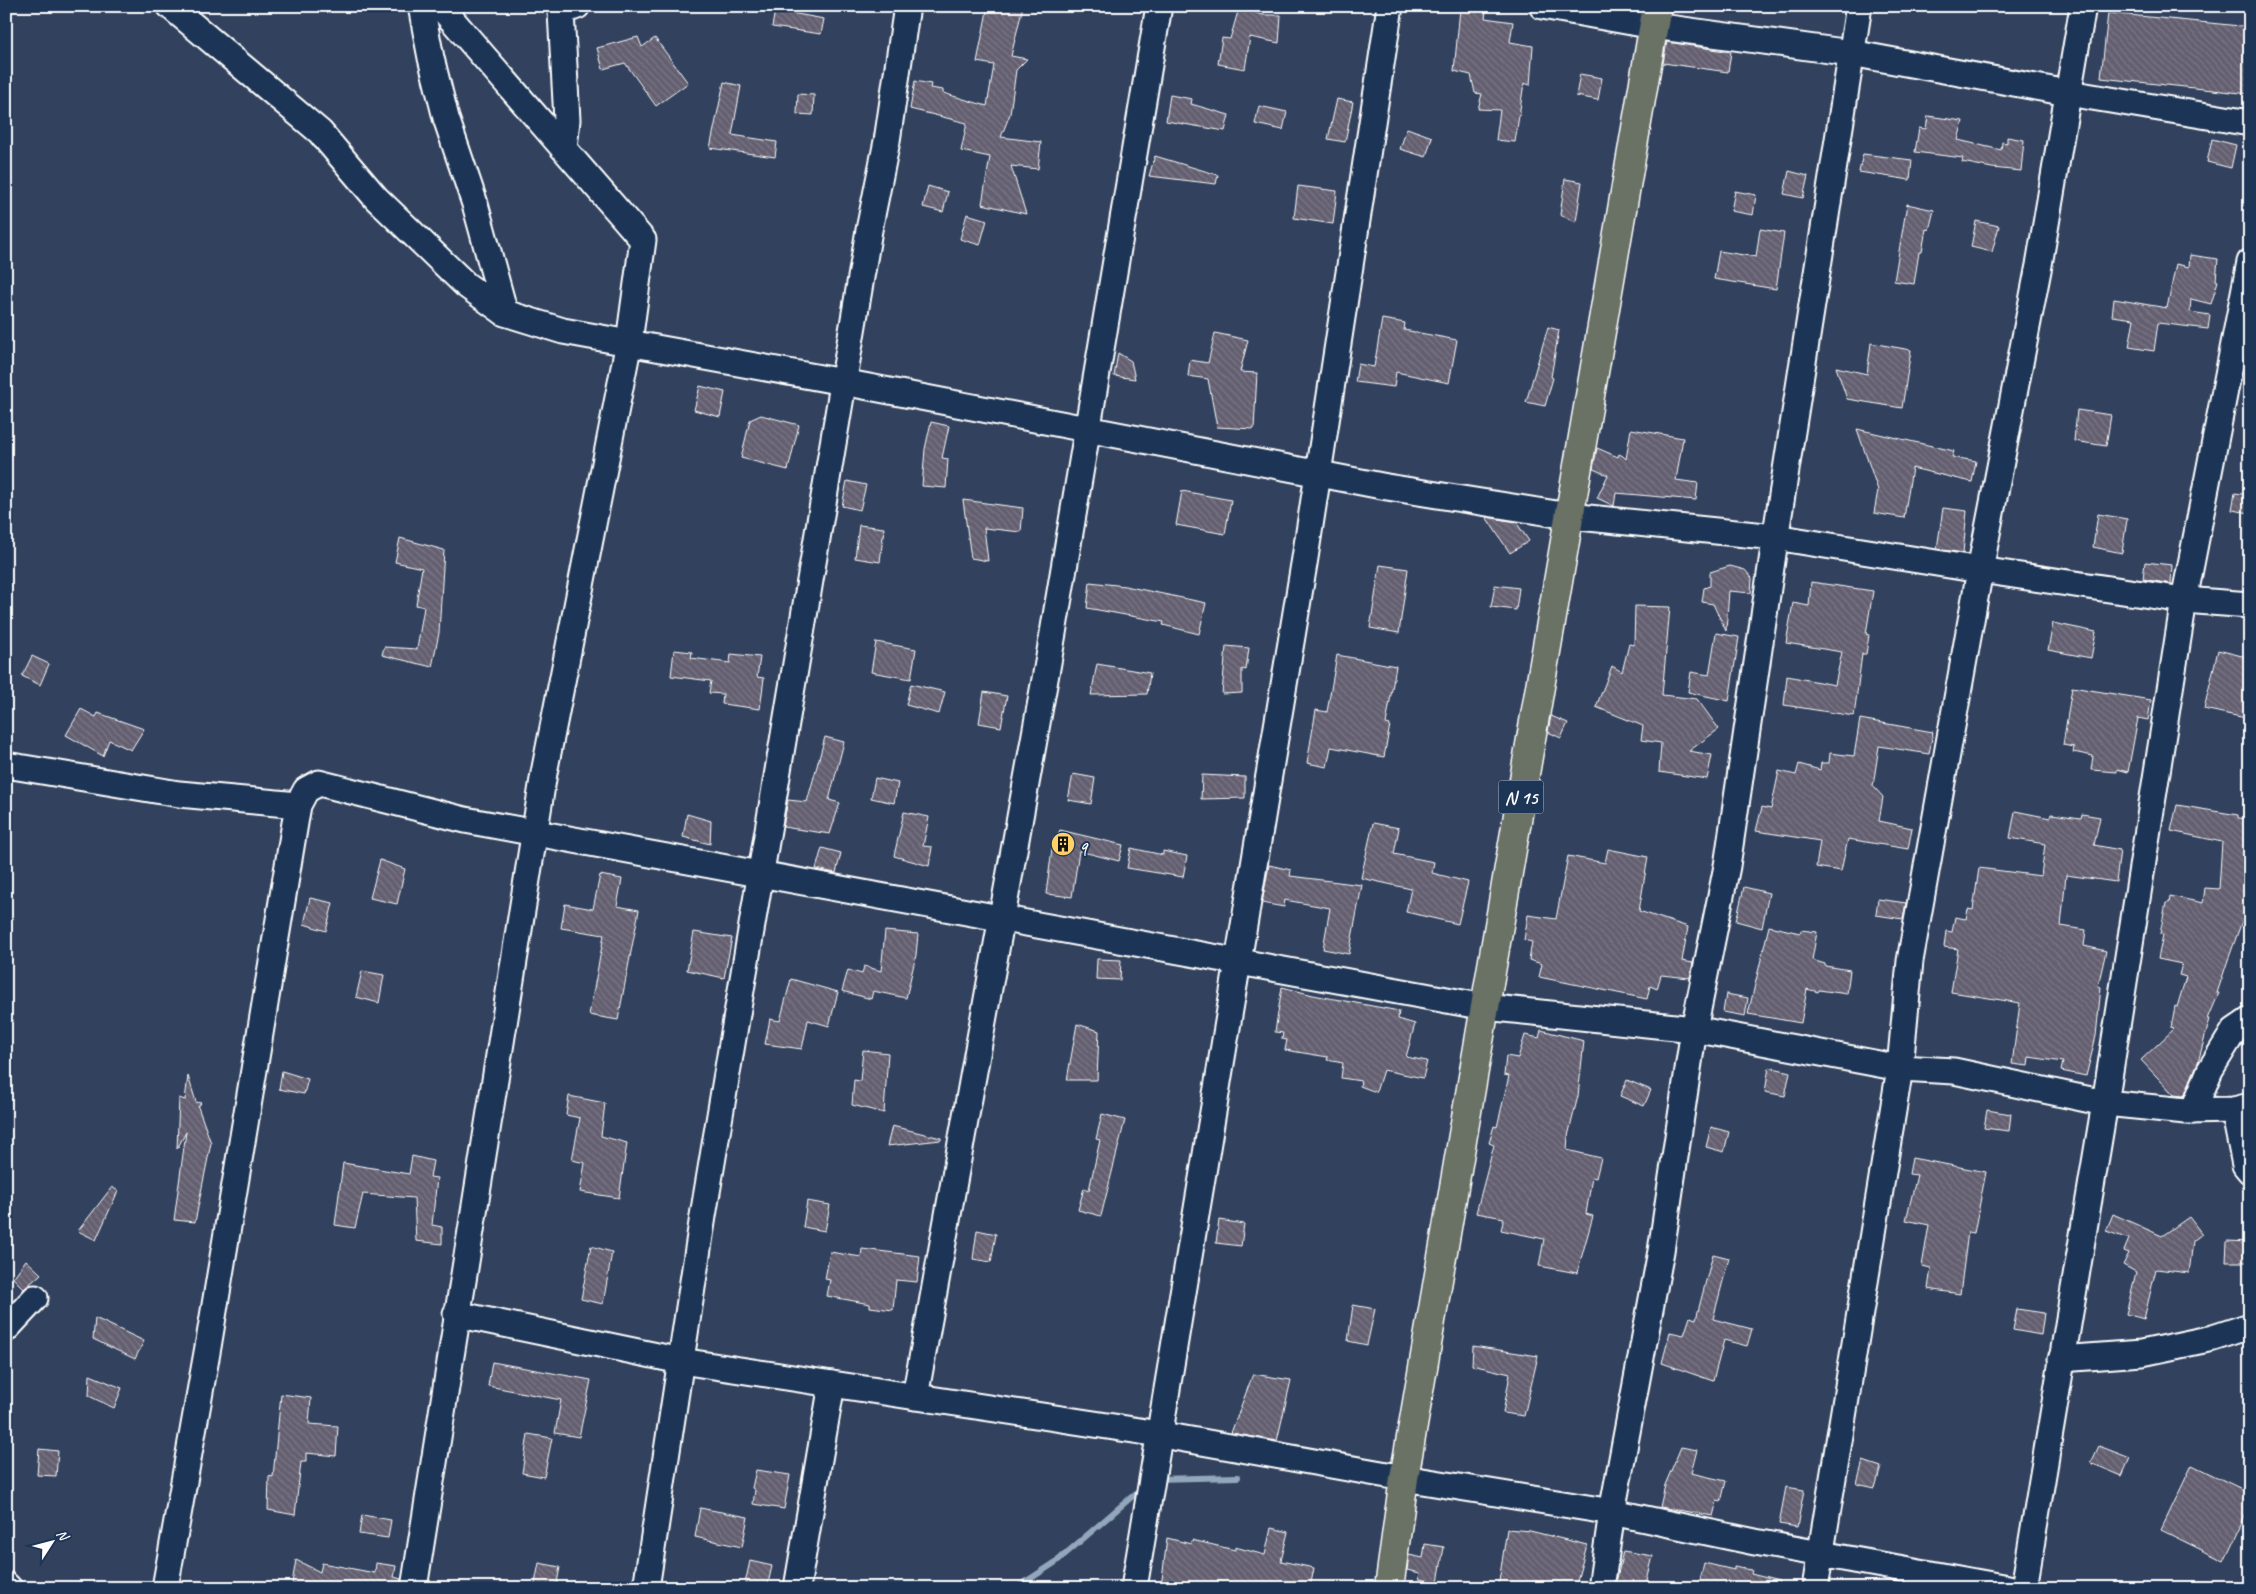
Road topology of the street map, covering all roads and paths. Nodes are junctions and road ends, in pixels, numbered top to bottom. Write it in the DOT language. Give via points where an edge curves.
graph roads {
  1 [pos="170,6"];
  2 [pos="421,6"];
  3 [pos="440,6"];
  4 [pos="577,6"];
  5 [pos="907,6"];
  6 [pos="1159,6"];
  7 [pos="1390,6"];
  8 [pos="1542,6"];
  9 [pos="1859,6"];
  10 [pos="2083,6"];
  11 [pos="1655,16"];
  12 [pos="1851,53"];
  13 [pos="2068,93"];
  14 [pos="2250,123"];
  15 [pos="564,148"];
  16 [pos="2250,262"];
  17 [pos="505,313"];
  18 [pos="629,342"];
  19 [pos="843,382"];
  20 [pos="1087,429"];
  21 [pos="1317,472"];
  22 [pos="1569,516"];
  23 [pos="1775,537"];
  24 [pos="1980,570"];
  25 [pos="2184,600"];
  26 [pos="2250,605"];
  27 [pos="6,765"];
  28 [pos="298,805"];
  29 [pos="535,832"];
  30 [pos="760,874"];
  31 [pos="1002,919"];
  32 [pos="1237,962"];
  33 [pos="1485,1007"];
  34 [pos="2250,1020"];
  35 [pos="1694,1029"];
  36 [pos="1900,1068"];
  37 [pos="2105,1103"];
  38 [pos="2242,1108"];
  39 [pos="2194,1111"];
  40 [pos="2250,1171"];
  41 [pos="35,1298"];
  42 [pos="456,1314"];
  43 [pos="2250,1326"];
  44 [pos="6,1329"];
  45 [pos="2061,1359"];
  46 [pos="681,1361"];
  47 [pos="832,1384"];
  48 [pos="916,1397"];
  49 [pos="1159,1434"];
  50 [pos="1404,1478"];
  51 [pos="1612,1512"];
  52 [pos="1820,1554"];
  53 [pos="165,1588"];
  54 [pos="414,1588"];
  55 [pos="646,1588"];
  56 [pos="797,1588"];
  57 [pos="1134,1588"];
  58 [pos="1389,1588"];
  59 [pos="1601,1588"];
  60 [pos="1815,1588"];
  61 [pos="2008,1588"];
  62 [pos="2024,1588"];
  1 -- 17 [label="street" via="320,132 376,198 466,285"];
  2 -- 17 [label="street" via="446,118 475,204"];
  3 -- 15 [label="street"];
  4 -- 15 [label="street" via="561,12 567,120"];
  5 -- 19 [label="street" via="887,141"];
  6 -- 20 [label="street"];
  7 -- 21 [label="street"];
  8 -- 11 [label="street"];
  9 -- 12 [label="street"];
  10 -- 13 [label="street"];
  11 -- 12 [label="street"];
  11 -- 22 [label="main road, N 15"];
  12 -- 13 [label="street"];
  12 -- 23 [label="street"];
  13 -- 14 [label="street"];
  13 -- 24 [label="street" via="2039,265"];
  15 -- 18 [label="street" via="644,240"];
  16 -- 25 [label="street"];
  17 -- 18 [label="street" via="563,332"];
  18 -- 19 [label="street"];
  18 -- 29 [label="street"];
  19 -- 20 [label="street"];
  19 -- 30 [label="street"];
  20 -- 21 [label="street"];
  20 -- 31 [label="street"];
  21 -- 22 [label="street" via="1387,487"];
  21 -- 32 [label="street"];
  22 -- 23 [label="street"];
  22 -- 33 [label="main road, N 15"];
  23 -- 24 [label="street"];
  23 -- 35 [label="street" via="1727,866"];
  24 -- 25 [label="street"];
  24 -- 36 [label="street" via="1910,961"];
  25 -- 26 [label="street"];
  25 -- 37 [label="street"];
  27 -- 28 [label="street" via="179,794"];
  28 -- 29 [label="street" via="306,790 319,783 465,820"];
  28 -- 53 [label="street"];
  29 -- 30 [label="street"];
  29 -- 42 [label="street"];
  30 -- 31 [label="street"];
  30 -- 46 [label="street"];
  31 -- 32 [label="street"];
  31 -- 48 [label="street"];
  32 -- 33 [label="street"];
  32 -- 49 [label="street"];
  33 -- 35 [label="street"];
  33 -- 50 [label="main road, N 15"];
  34 -- 39 [label="street" via="2234,1031 2210,1070"];
  35 -- 36 [label="street"];
  35 -- 51 [label="street" via="1660,1251"];
  36 -- 37 [label="street" via="1954,1071"];
  36 -- 52 [label="street"];
  37 -- 39 [label="street"];
  37 -- 45 [label="street"];
  38 -- 39 [label="street"];
  38 -- 40 [label="street" via="2245,1165"];
  41 -- 44 [label="street"];
  42 -- 46 [label="street"];
  42 -- 54 [label="street"];
  43 -- 45 [label="street" via="2213,1338 2142,1352"];
  45 -- 62 [label="street"];
  46 -- 47 [label="street"];
  46 -- 55 [label="street"];
  47 -- 48 [label="street"];
  47 -- 56 [label="street"];
  48 -- 49 [label="street"];
  49 -- 50 [label="street"];
  49 -- 57 [label="street"];
  50 -- 51 [label="street"];
  50 -- 58 [label="main road, N 15"];
  51 -- 52 [label="street"];
  51 -- 59 [label="street"];
  52 -- 60 [label="street"];
  52 -- 61 [label="street"];
}
